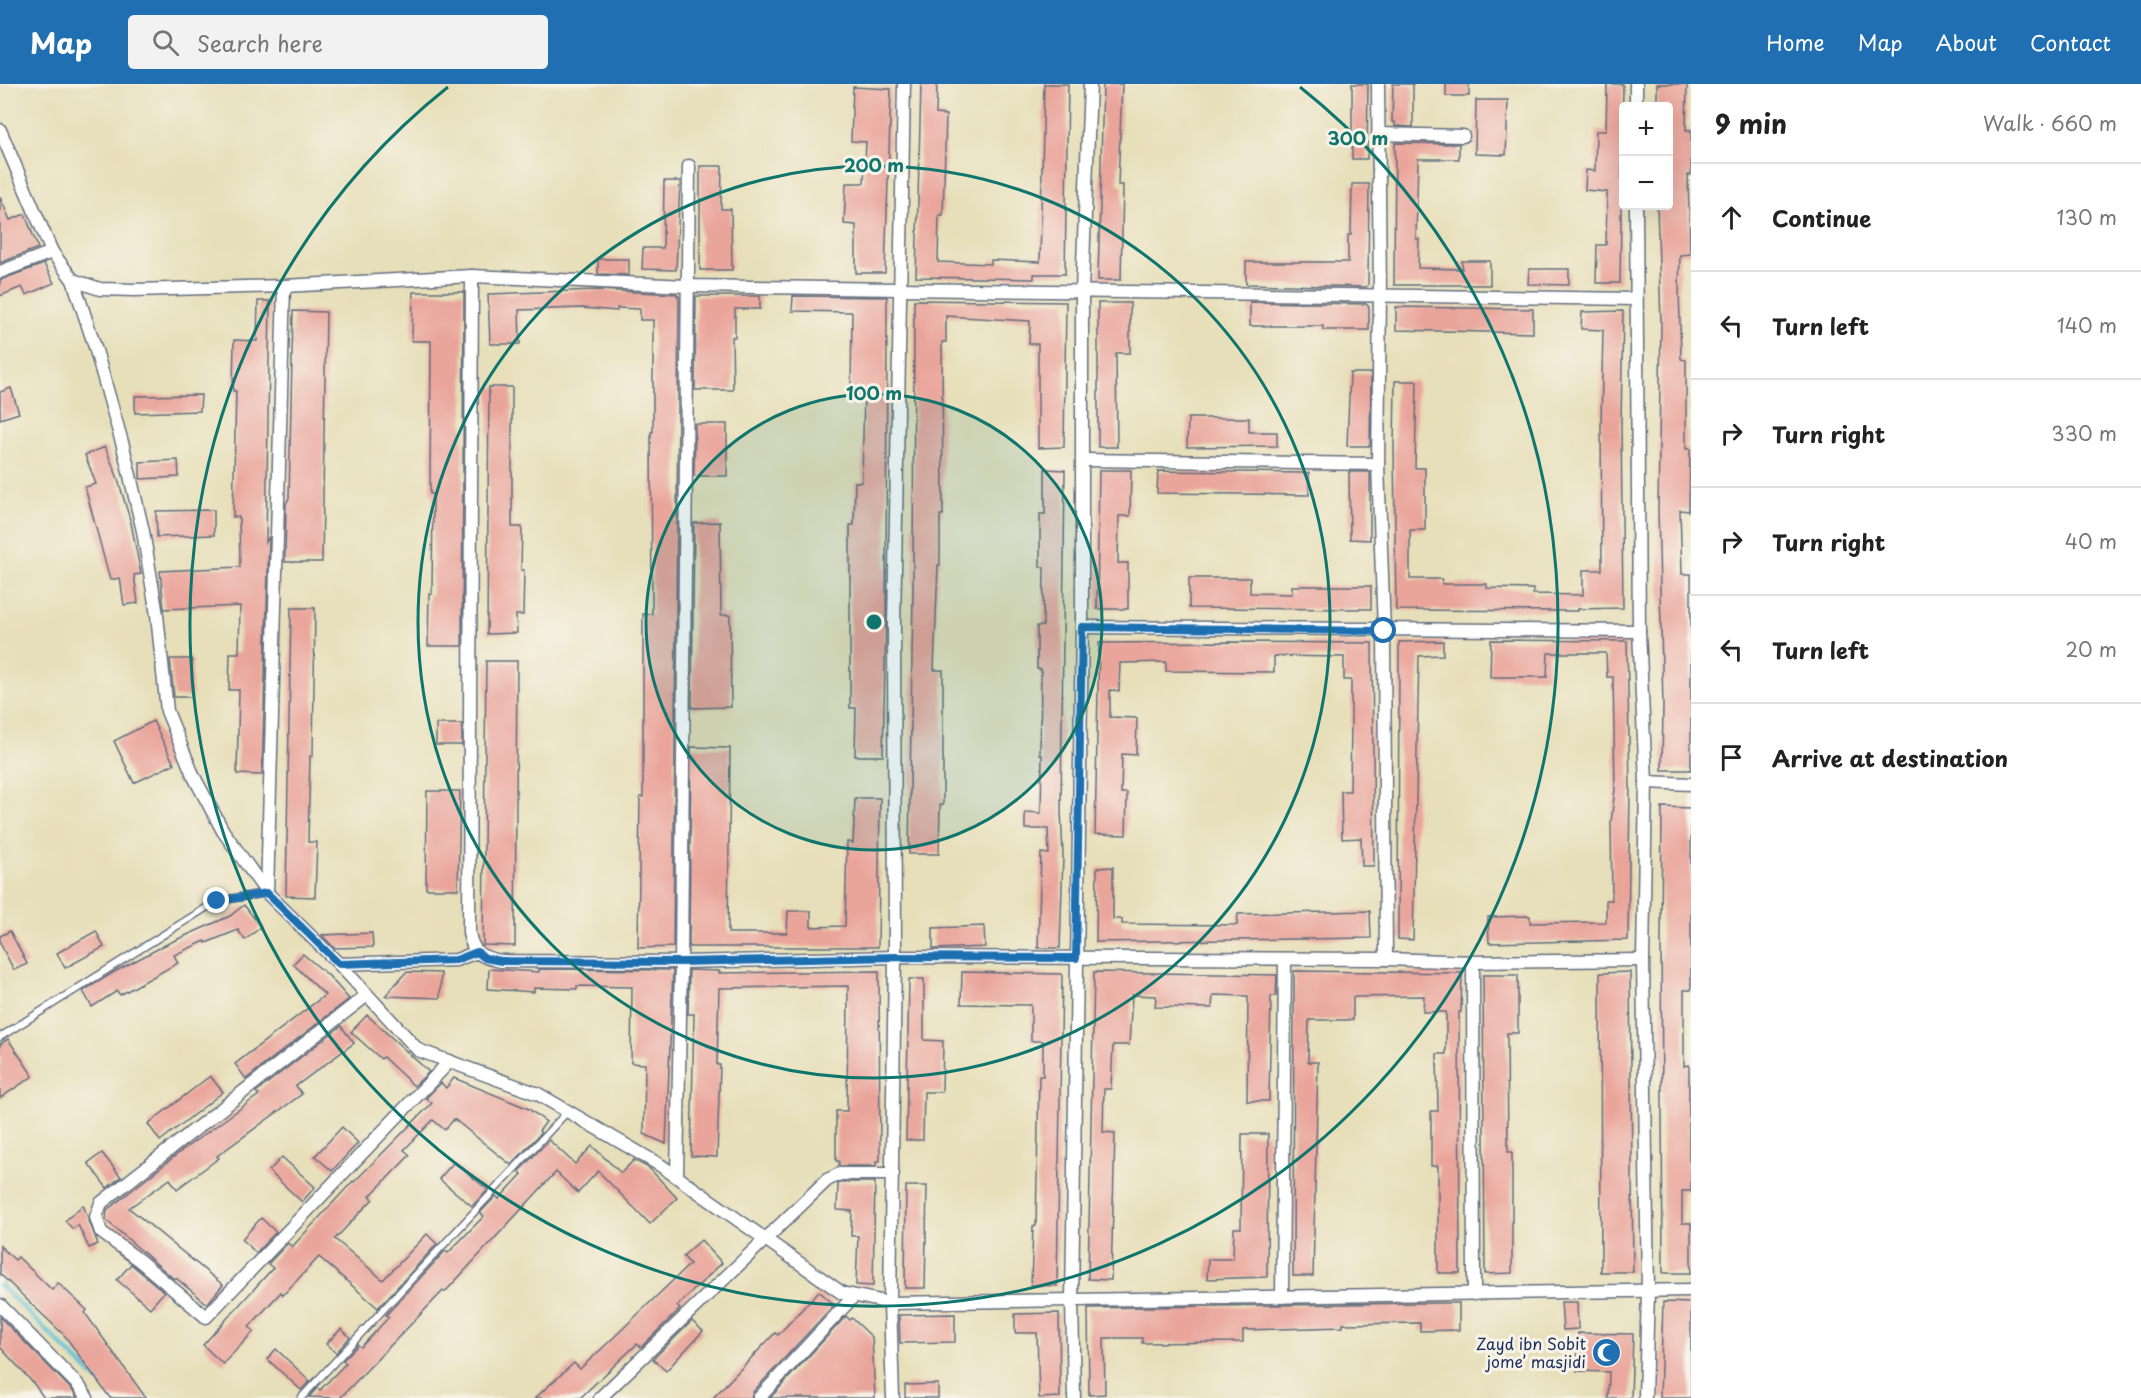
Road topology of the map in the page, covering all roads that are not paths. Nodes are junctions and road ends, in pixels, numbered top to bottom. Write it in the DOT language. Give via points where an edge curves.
graph roads {
  1 [pos="904,84"];
  2 [pos="1090,84"];
  3 [pos="1378,84"];
  4 [pos="1636,84"];
  5 [pos="1636,102"];
  6 [pos="0,130"];
  7 [pos="1378,134"];
  8 [pos="1463,136"];
  9 [pos="689,166"];
  10 [pos="1636,210"];
  11 [pos="52,252"];
  12 [pos="0,272"];
  13 [pos="472,276"];
  14 [pos="73,280"];
  15 [pos="284,286"];
  16 [pos="687,286"];
  17 [pos="900,288"];
  18 [pos="1082,291"];
  19 [pos="1380,294"];
  20 [pos="1636,299"];
  21 [pos="1083,460"];
  22 [pos="1378,464"];
  23 [pos="1082,627"];
  24 [pos="1384,631"];
  25 [pos="1639,631"];
  26 [pos="1646,782"];
  27 [pos="1691,784"];
  28 [pos="267,893"];
  29 [pos="477,952"];
  30 [pos="895,957"];
  31 [pos="1076,958"];
  32 [pos="1386,958"];
  33 [pos="1285,959"];
  34 [pos="1643,960"];
  35 [pos="681,962"];
  36 [pos="1473,962"];
  37 [pos="339,964"];
  38 [pos="367,995"];
  39 [pos="0,1037"];
  40 [pos="450,1061"];
  41 [pos="568,1112"];
  42 [pos="893,1174"];
  43 [pos="677,1177"];
  44 [pos="765,1239"];
  45 [pos="1648,1290"];
  46 [pos="1691,1290"];
  47 [pos="1474,1294"];
  48 [pos="854,1296"];
  49 [pos="1282,1297"];
  50 [pos="1072,1300"];
  51 [pos="890,1303"];
  52 [pos="1,1306"];
  53 [pos="87,1398"];
  54 [pos="301,1398"];
  55 [pos="600,1398"];
  56 [pos="759,1398"];
  57 [pos="893,1398"];
  58 [pos="1074,1398"];
  59 [pos="1644,1398"];
  1 -- 17 [label="street"];
  2 -- 18 [label="street"];
  3 -- 7 [label="street"];
  4 -- 5 [label="street"];
  6 -- 11 [label="street"];
  7 -- 8 [label="street"];
  7 -- 19 [label="street"];
  9 -- 16 [label="street"];
  10 -- 20 [label="street"];
  11 -- 12 [label="street"];
  11 -- 14 [label="street"];
  13 -- 15 [label="street"];
  13 -- 16 [label="street"];
  13 -- 29 [label="street" via="470,933"];
  14 -- 15 [label="street" via="100,289 123,290"];
  14 -- 28 [label="street" via="120,435 143,531 167,711 193,775 223,831"];
  15 -- 28 [label="street"];
  16 -- 17 [label="street"];
  16 -- 35 [label="street"];
  17 -- 18 [label="street"];
  17 -- 30 [label="street" via="894,624"];
  18 -- 19 [label="street"];
  18 -- 21 [label="street"];
  19 -- 20 [label="street"];
  19 -- 22 [label="street"];
  20 -- 25 [label="street"];
  21 -- 22 [label="street"];
  21 -- 23 [label="street"];
  22 -- 24 [label="street"];
  23 -- 24 [label="street"];
  23 -- 31 [label="street"];
  24 -- 25 [label="street"];
  24 -- 32 [label="street"];
  25 -- 26 [label="street"];
  26 -- 27 [label="street"];
  26 -- 34 [label="street"];
  28 -- 37 [label="street"];
  28 -- 39 [label="lane" via="217,901"];
  29 -- 35 [label="street" via="501,961"];
  29 -- 37 [label="street" via="456,960"];
  30 -- 31 [label="street"];
  30 -- 35 [label="street"];
  30 -- 42 [label="street"];
  31 -- 33 [label="street"];
  31 -- 50 [label="street"];
  32 -- 33 [label="street"];
  32 -- 36 [label="street"];
  33 -- 49 [label="street"];
  34 -- 36 [label="street"];
  34 -- 45 [label="street"];
  35 -- 43 [label="street"];
  36 -- 47 [label="street"];
  37 -- 38 [label="street"];
  38 -- 40 [label="street" via="418,1050"];
  38 -- 40 [label="street" via="100,1203 96,1217 101,1232 206,1317"];
  40 -- 41 [label="street" via="538,1094"];
  41 -- 43 [label="street"];
  41 -- 54 [label="lane"];
  42 -- 44 [label="street" via="840,1174 827,1180"];
  42 -- 51 [label="street"];
  43 -- 44 [label="street"];
  44 -- 48 [label="street" via="842,1293"];
  44 -- 55 [label="street"];
  45 -- 46 [label="street"];
  45 -- 47 [label="street"];
  45 -- 59 [label="street"];
  47 -- 49 [label="street"];
  48 -- 51 [label="street"];
  48 -- 56 [label="street"];
  49 -- 50 [label="street"];
  50 -- 51 [label="street"];
  50 -- 58 [label="street"];
  51 -- 57 [label="street"];
  52 -- 53 [label="street"];
}
